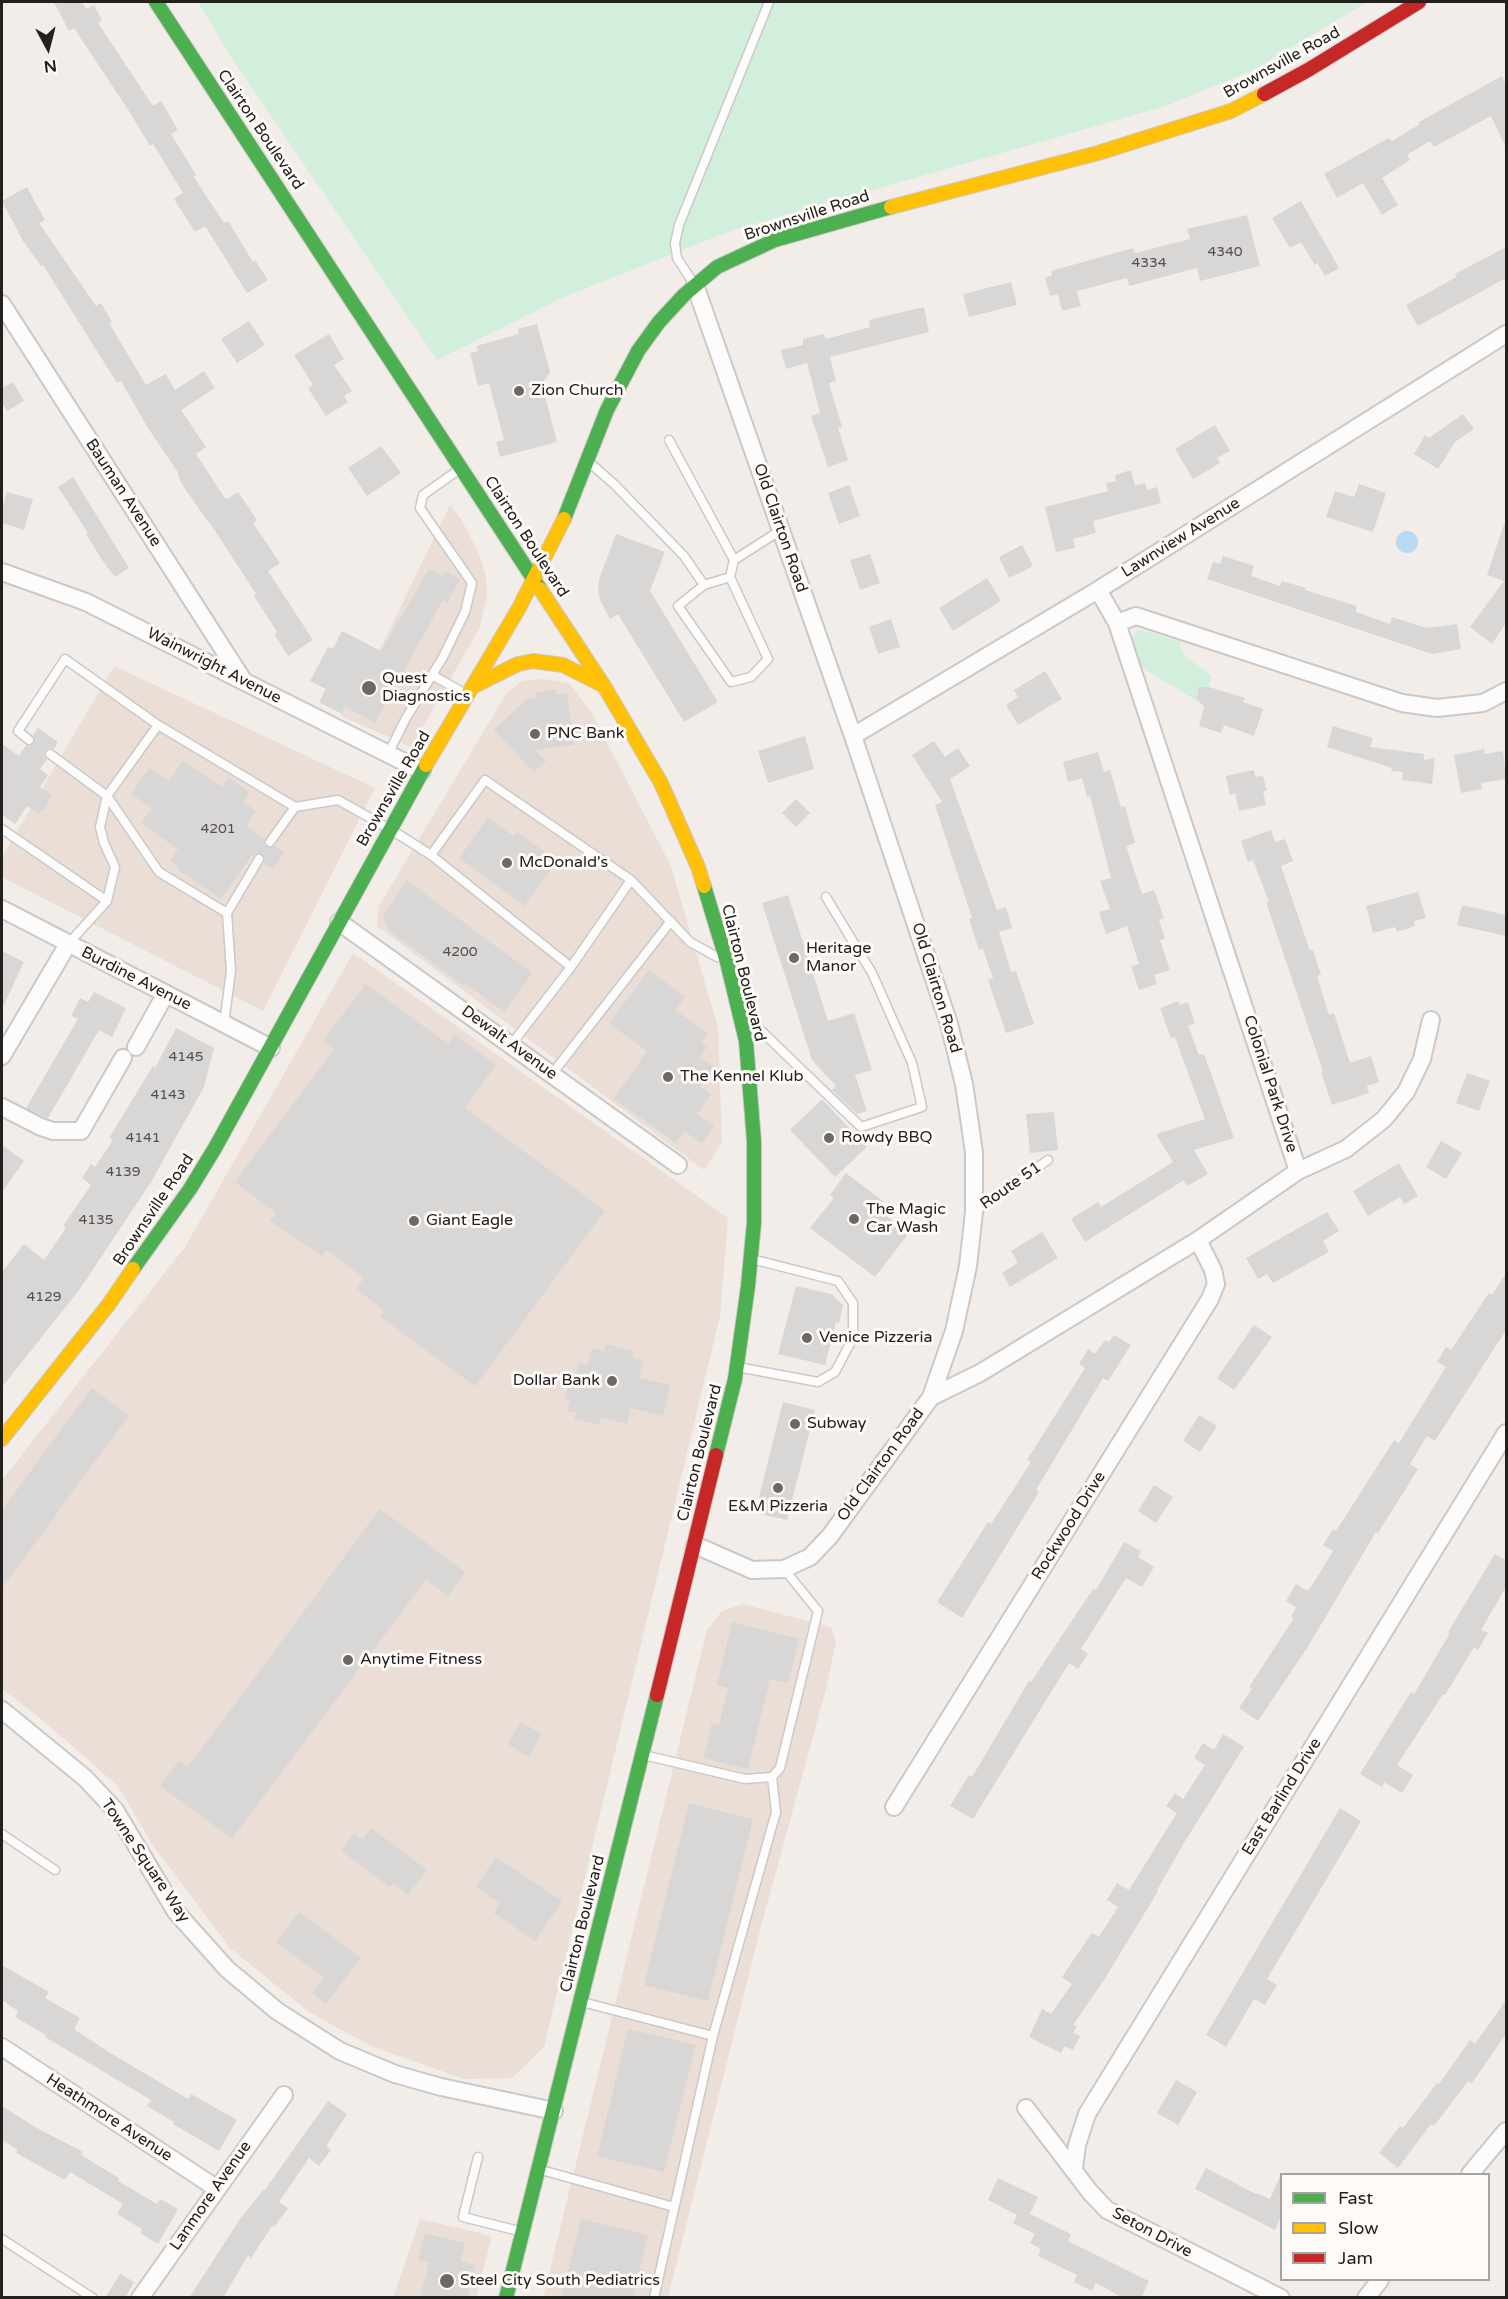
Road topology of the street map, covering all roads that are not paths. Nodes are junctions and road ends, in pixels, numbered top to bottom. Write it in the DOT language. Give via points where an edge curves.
graph roads {
  1 [pos="156,2"];
  2 [pos="769,2"];
  3 [pos="1419,2"];
  4 [pos="695,285"];
  5 [pos="2,304"];
  6 [pos="1506,334"];
  7 [pos="669,440"];
  8 [pos="587,461"];
  9 [pos="462,468"];
  10 [pos="781,530"];
  11 [pos="734,560"];
  12 [pos="2,572"];
  13 [pos="730,577"];
  14 [pos="534,579"];
  15 [pos="704,585"];
  16 [pos="1098,590"];
  17 [pos="1117,623"];
  18 [pos="432,675"];
  19 [pos="244,681"];
  20 [pos="604,686"];
  21 [pos="470,691"];
  22 [pos="1506,691"];
  23 [pos="158,724"];
  24 [pos="853,736"];
  25 [pos="29,740"];
  26 [pos="50,754"];
  27 [pos="388,754"];
  28 [pos="422,771"];
  29 [pos="107,796"];
  30 [pos="295,807"];
  31 [pos="2,829"];
  32 [pos="390,829"];
  33 [pos="270,842"];
  34 [pos="431,855"];
  35 [pos="259,860"];
  36 [pos="631,880"];
  37 [pos="826,897"];
  38 [pos="107,901"];
  39 [pos="2,909"];
  40 [pos="227,913"];
  41 [pos="671,921"];
  42 [pos="339,922"];
  43 [pos="68,944"];
  44 [pos="727,962"];
  45 [pos="572,967"];
  46 [pos="165,995"];
  47 [pos="738,1008"];
  48 [pos="1431,1020"];
  49 [pos="224,1024"];
  50 [pos="511,1045"];
  51 [pos="136,1047"];
  52 [pos="271,1048"];
  53 [pos="2,1056"];
  54 [pos="123,1058"];
  55 [pos="552,1074"];
  56 [pos="2,1107"];
  57 [pos="1048,1160"];
  58 [pos="678,1165"];
  59 [pos="1298,1171"];
  60 [pos="974,1212"];
  61 [pos="1197,1240"];
  62 [pos="750,1259"];
  63 [pos="736,1367"];
  64 [pos="932,1397"];
  65 [pos="5,1428"];
  66 [pos="1506,1433"];
  67 [pos="695,1545"];
  68 [pos="783,1569"];
  69 [pos="2,1710"];
  70 [pos="642,1755"];
  71 [pos="772,1777"];
  72 [pos="894,1807"];
  73 [pos="2,1834"];
  74 [pos="55,1870"];
  75 [pos="581,2002"];
  76 [pos="713,2036"];
  77 [pos="2,2047"];
  78 [pos="284,2095"];
  79 [pos="1026,2108"];
  80 [pos="554,2111"];
  81 [pos="1506,2131"];
  82 [pos="478,2157"];
  83 [pos="1074,2168"];
  84 [pos="539,2170"];
  85 [pos="1472,2173"];
  86 [pos="216,2188"];
  87 [pos="674,2207"];
  88 [pos="522,2232"];
  89 [pos="2,2239"];
  90 [pos="1379,2281"];
  91 [pos="93,2298"];
  92 [pos="140,2298"];
  93 [pos="506,2298"];
  94 [pos="654,2298"];
  95 [pos="1281,2298"];
  96 [pos="1366,2298"];
  1 -- 9 [label="main road, Clairton Boulevard"];
  2 -- 4 [label="lane" via="679,225 677,258"];
  3 -- 4 [label="main road, Brownsville Road" via="1308,70 1231,111 1098,153 775,240 717,267"];
  4 -- 8 [label="main road, Brownsville Road" via="659,322 638,351 607,410"];
  4 -- 10 [label="street, Old Clairton Road"];
  5 -- 19 [label="street, Bauman Avenue"];
  6 -- 16 [label="street, Lawnview Avenue"];
  7 -- 11 [label="lane"];
  8 -- 14 [label="main road, Brownsville Road" via="561,527"];
  8 -- 15 [label="lane" via="684,556"];
  9 -- 14 [label="main road, Clairton Boulevard"];
  9 -- 18 [label="lane" via="423,495 420,508 472,583 465,612"];
  10 -- 11 [label="lane"];
  10 -- 24 [label="street, Old Clairton Road"];
  11 -- 13 [label="lane"];
  12 -- 19 [label="street, Wainwright Avenue" via="86,602"];
  13 -- 15 [label="lane"];
  13 -- 15 [label="lane" via="768,659 751,677 731,682 678,606"];
  14 -- 20 [label="main road, Clairton Boulevard"];
  14 -- 21 [label="main road, Brownsville Road"];
  16 -- 17 [label="street, Colonial Park Drive"];
  16 -- 24 [label="street, Lawnview Avenue"];
  17 -- 22 [label="street" via="1136,616 1402,703 1437,708 1483,703"];
  17 -- 59 [label="street, Colonial Park Drive"];
  18 -- 21 [label="lane"];
  18 -- 27 [label="lane"];
  19 -- 27 [label="street, Wainwright Avenue"];
  20 -- 21 [label="main road" via="563,665 533,661 518,664"];
  20 -- 44 [label="main road, Clairton Boulevard" via="662,783 698,867"];
  21 -- 28 [label="main road, Brownsville Road"];
  23 -- 25 [label="lane" via="66,659 18,731"];
  23 -- 29 [label="lane"];
  23 -- 30 [label="lane"];
  24 -- 60 [label="street, Old Clairton Road" via="952,1034 974,1152"];
  26 -- 29 [label="lane"];
  27 -- 28 [label="street, Wainwright Avenue"];
  28 -- 32 [label="main road, Brownsville Road"];
  29 -- 38 [label="lane" via="100,826 115,867"];
  29 -- 40 [label="lane" via="159,872"];
  30 -- 32 [label="lane" via="338,800"];
  30 -- 33 [label="lane"];
  31 -- 38 [label="lane"];
  32 -- 34 [label="lane"];
  32 -- 42 [label="main road, Brownsville Road"];
  34 -- 36 [label="lane" via="485,780"];
  34 -- 45 [label="lane"];
  35 -- 40 [label="lane"];
  36 -- 41 [label="lane"];
  36 -- 45 [label="lane"];
  37 -- 47 [label="lane" via="872,973 912,1063 922,1107 861,1127"];
  38 -- 43 [label="lane"];
  39 -- 43 [label="street, Burdine Avenue"];
  40 -- 49 [label="lane" via="231,971"];
  41 -- 44 [label="lane" via="690,942"];
  41 -- 55 [label="lane"];
  42 -- 50 [label="street, Dewalt Avenue"];
  42 -- 52 [label="main road, Brownsville Road"];
  43 -- 46 [label="street, Burdine Avenue"];
  43 -- 53 [label="street"];
  44 -- 47 [label="main road, Clairton Boulevard"];
  45 -- 50 [label="lane"];
  46 -- 49 [label="street, Burdine Avenue"];
  46 -- 51 [label="street"];
  47 -- 62 [label="main road, Clairton Boulevard" via="746,1041 754,1141"];
  48 -- 59 [label="street" via="1422,1059 1406,1092 1384,1119 1346,1149"];
  49 -- 52 [label="street, Burdine Avenue"];
  50 -- 55 [label="street, Dewalt Avenue"];
  52 -- 65 [label="main road, Brownsville Road" via="190,1189 109,1304"];
  54 -- 56 [label="street" via="81,1131 53,1131"];
  55 -- 58 [label="street, Dewalt Avenue"];
  57 -- 60 [label="lane, Route 51"];
  59 -- 61 [label="street, Colonial Park Drive"];
  60 -- 64 [label="street, Old Clairton Road" via="968,1266 954,1331"];
  61 -- 64 [label="street, Colonial Park Drive" via="980,1373"];
  61 -- 72 [label="street, Rockwood Drive" via="1214,1269 1216,1284 1210,1299"];
  62 -- 63 [label="main road, Clairton Boulevard"];
  62 -- 63 [label="lane" via="838,1281 854,1304 853,1338 835,1372 818,1382"];
  63 -- 67 [label="main road, Clairton Boulevard"];
  64 -- 68 [label="street, Old Clairton Road" via="830,1536 810,1557"];
  66 -- 83 [label="street, East Barlind Drive" via="1087,2114"];
  67 -- 68 [label="street, Old Clairton Road" via="752,1570"];
  67 -- 70 [label="main road, Clairton Boulevard"];
  68 -- 71 [label="lane" via="818,1611 780,1768"];
  69 -- 80 [label="street, Towne Square Way" via="85,1778 115,1810 176,1912 227,1969 277,2011 340,2051 395,2074"];
  70 -- 71 [label="lane" via="745,1779"];
  70 -- 75 [label="main road, Clairton Boulevard"];
  71 -- 76 [label="lane" via="776,1812"];
  73 -- 74 [label="lane"];
  75 -- 76 [label="lane"];
  75 -- 80 [label="main road, Clairton Boulevard"];
  76 -- 87 [label="lane"];
  77 -- 86 [label="street, Heathmore Avenue"];
  78 -- 86 [label="street, Lanmore Avenue"];
  79 -- 83 [label="street, Seton Drive"];
  80 -- 84 [label="main road, Clairton Boulevard"];
  81 -- 85 [label="street"];
  82 -- 88 [label="lane" via="463,2217"];
  83 -- 95 [label="street, Seton Drive" via="1107,2210"];
  84 -- 87 [label="lane"];
  84 -- 88 [label="main road, Clairton Boulevard"];
  86 -- 92 [label="street, Lanmore Avenue"];
  87 -- 94 [label="lane"];
  88 -- 93 [label="main road, Clairton Boulevard"];
  89 -- 91 [label="lane"];
  90 -- 96 [label="street"];
}
